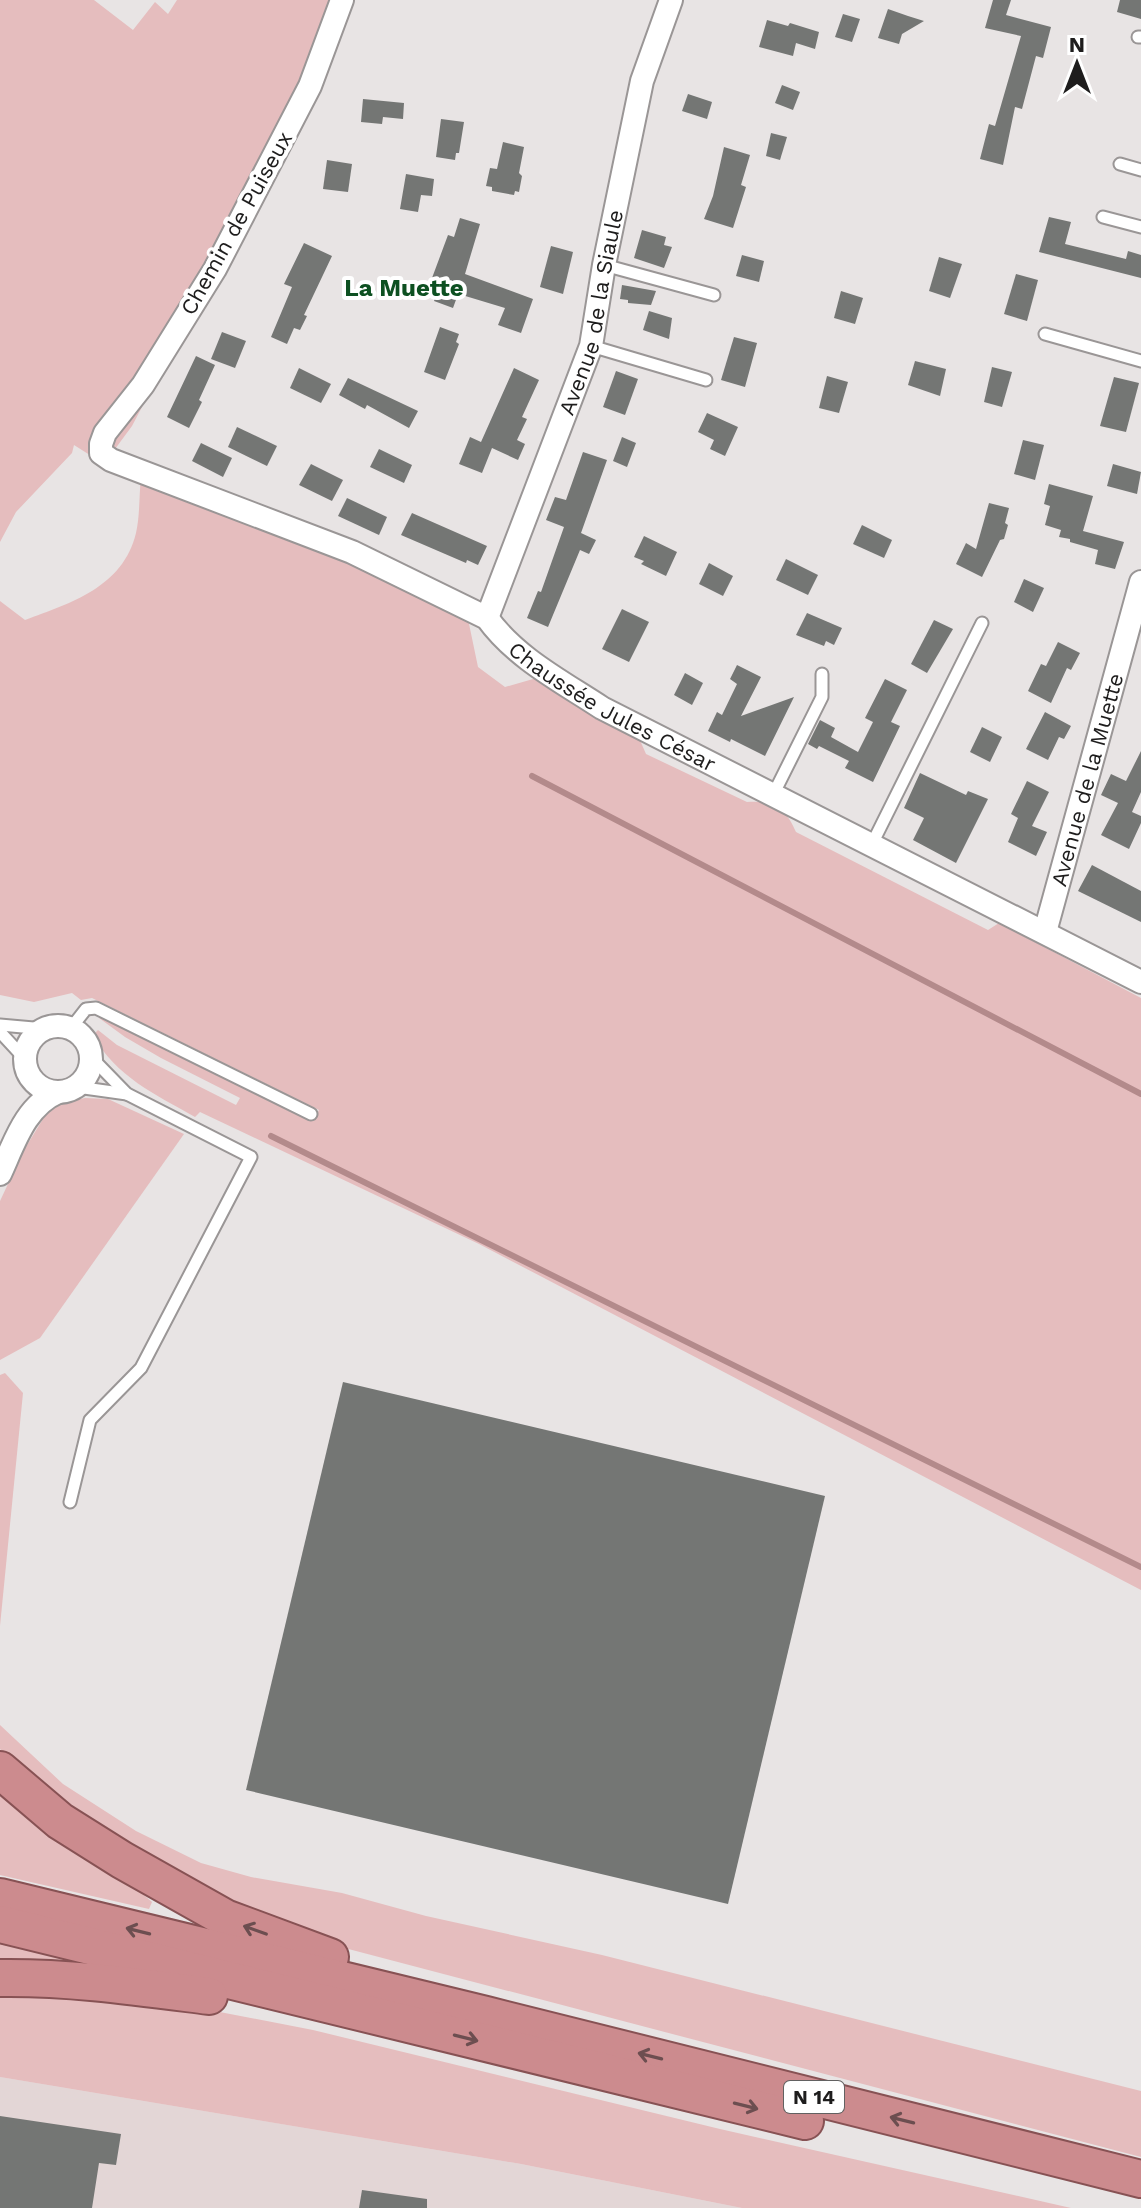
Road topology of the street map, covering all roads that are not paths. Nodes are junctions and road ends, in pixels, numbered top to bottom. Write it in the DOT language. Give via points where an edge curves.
graph roads {
  1 [pos="342,0"];
  2 [pos="671,0"];
  3 [pos="1120,164"];
  4 [pos="1141,170"];
  5 [pos="1103,217"];
  6 [pos="1141,227"];
  7 [pos="604,265"];
  8 [pos="714,295"];
  9 [pos="1045,334"];
  10 [pos="591,346"];
  11 [pos="1141,361"];
  12 [pos="706,380"];
  13 [pos="105,433"];
  14 [pos="1141,582"];
  15 [pos="487,618"];
  16 [pos="982,623"];
  17 [pos="822,674"];
  18 [pos="773,795"];
  19 [pos="871,846"];
  20 [pos="1045,932"];
  21 [pos="1141,982"];
  22 [pos="0,1025"];
  23 [pos="71,1028"];
  24 [pos="45,1029"];
  25 [pos="0,1032"];
  26 [pos="91,1057"];
  27 [pos="28,1068"];
  28 [pos="67,1089"];
  29 [pos="127,1094"];
  30 [pos="311,1114"];
  31 [pos="25,1122"];
  32 [pos="0,1174"];
  33 [pos="70,1502"];
  34 [pos="0,1770"];
  35 [pos="0,1897"];
  36 [pos="0,1924"];
  37 [pos="0,1978"];
  38 [pos="486,2015"];
  39 [pos="390,2020"];
  40 [pos="1141,2179"];
  41 [pos="1141,2204"];
  1 -- 13 [label="street, Chemin de Puiseux" via="310,86 215,269 143,385"];
  2 -- 7 [label="street, Avenue de la Siaule" via="642,81"];
  3 -- 4 [label="lane"];
  5 -- 6 [label="lane"];
  7 -- 8 [label="lane"];
  7 -- 10 [label="street, Avenue de la Siaule"];
  9 -- 11 [label="lane"];
  10 -- 12 [label="lane"];
  10 -- 15 [label="street, Avenue de la Siaule"];
  13 -- 15 [label="street, Chaussée Jules César" via="100,449 111,460 352,552"];
  14 -- 20 [label="street, Avenue de la Muette"];
  15 -- 18 [label="street, Chaussée Jules César" via="532,662 602,708"];
  16 -- 19 [label="lane"];
  17 -- 18 [label="lane" via="822,697"];
  18 -- 19 [label="street, Chaussée Jules César"];
  19 -- 20 [label="street, Chaussée Jules César"];
  20 -- 21 [label="street, Chaussée Jules César"];
  22 -- 24 [label="lane"];
  23 -- 24 [label="street"];
  23 -- 26 [label="street" via="82,1035"];
  23 -- 30 [label="lane" via="86,1009 96,1008"];
  24 -- 27 [label="street" via="29,1044"];
  25 -- 27 [label="lane"];
  26 -- 28 [label="street" via="89,1072"];
  26 -- 29 [label="lane"];
  27 -- 28 [label="street" via="39,1086"];
  27 -- 31 [label="street"];
  28 -- 29 [label="lane"];
  28 -- 31 [label="street" via="42,1101"];
  29 -- 33 [label="lane" via="251,1157 141,1368 90,1420"];
  31 -- 32 [label="street"];
  38 -- 34 [label="highway, one-way" via="225,1918 60,1821"];
  38 -- 35 [label="highway, N 14, one-way"];
  36 -- 39 [label="highway, N 14"];
  37 -- 39 [label="highway" via="103,1982 230,1999 352,2026"];
  40 -- 38 [label="highway, N 14, one-way"];
  39 -- 41 [label="highway, N 14, one-way"];
}
